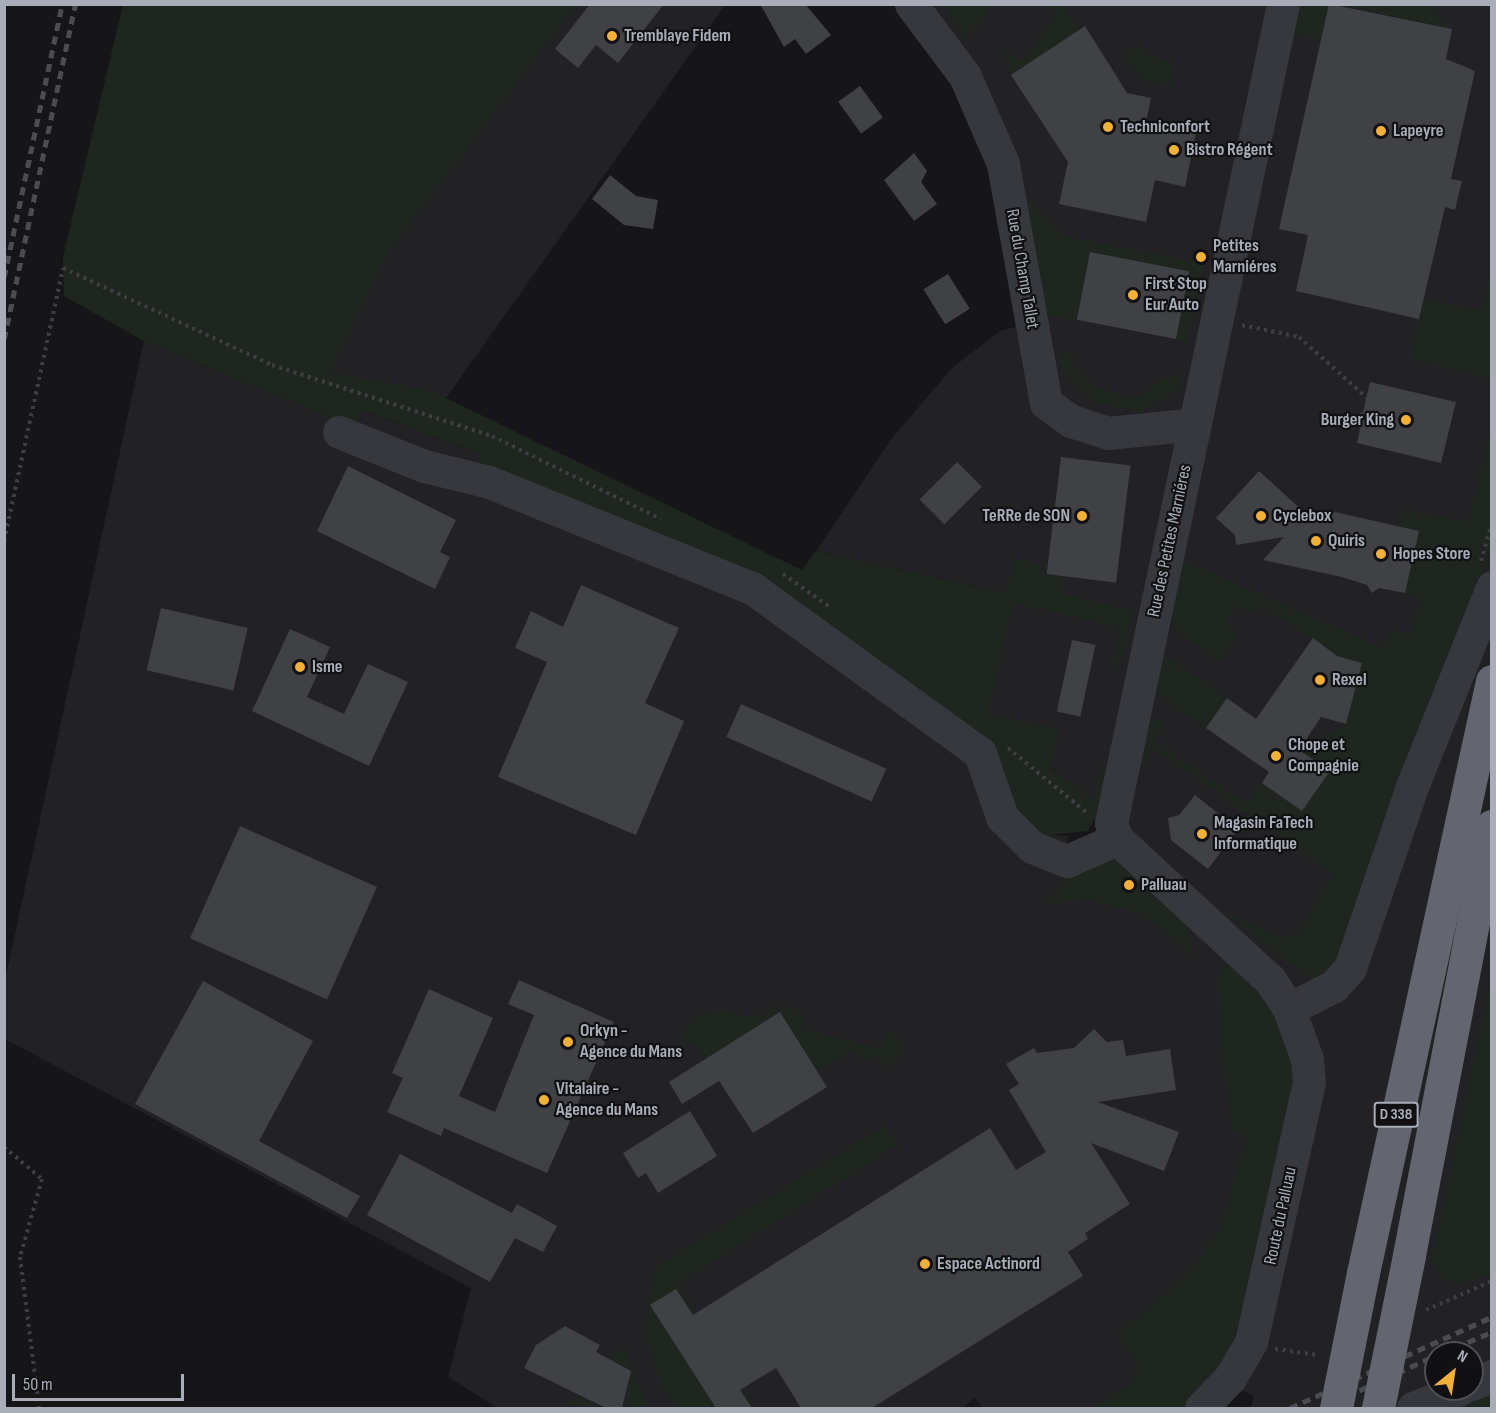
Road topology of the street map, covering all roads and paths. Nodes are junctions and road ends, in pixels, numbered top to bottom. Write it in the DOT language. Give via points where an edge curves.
graph roads {
  1 [pos="911,4"];
  2 [pos="1283,4"];
  3 [pos="1217,320"];
  4 [pos="1366,398"];
  5 [pos="1195,424"];
  6 [pos="339,432"];
  7 [pos="1491,587"];
  8 [pos="1491,681"];
  9 [pos="1491,826"];
  10 [pos="1117,839"];
  11 [pos="1290,1009"];
  12 [pos="4,1147"];
  13 [pos="1491,1281"];
  14 [pos="1422,1312"];
  15 [pos="1266,1347"];
  16 [pos="1322,1356"];
  17 [pos="1430,1401"];
  18 [pos="39,1408"];
  19 [pos="1201,1408"];
  20 [pos="1336,1408"];
  21 [pos="1378,1408"];
  22 [pos="1413,1408"];
  1 -- 5 [label="street, Rue du Champ Tallet" via="965,76 1003,164 1046,403 1071,421 1108,433"];
  2 -- 3 [label="street, Rue des Petites Marniéres"];
  3 -- 4 [label="path" via="1299,338"];
  3 -- 5 [label="street, Rue des Petites Marniéres"];
  5 -- 10 [label="street, Rue des Petites Marniéres" via="1111,823"];
  6 -- 10 [label="street" via="424,466 489,482 752,588 980,753 1002,817 1032,847 1067,861"];
  7 -- 11 [label="street" via="1413,784 1350,968 1334,986"];
  8 -- 20 [label="highway, D 338, bridge"];
  9 -- 21 [label="highway, D 338, bridge"];
  10 -- 11 [label="street" via="1218,941 1270,980"];
  11 -- 19 [label="street, Route du Palluau" via="1309,1082 1265,1288 1246,1355"];
  12 -- 18 [label="path" via="42,1179 20,1257"];
  13 -- 14 [label="path"];
  15 -- 16 [label="path"];
  17 -- 22 [label="street"];
}
